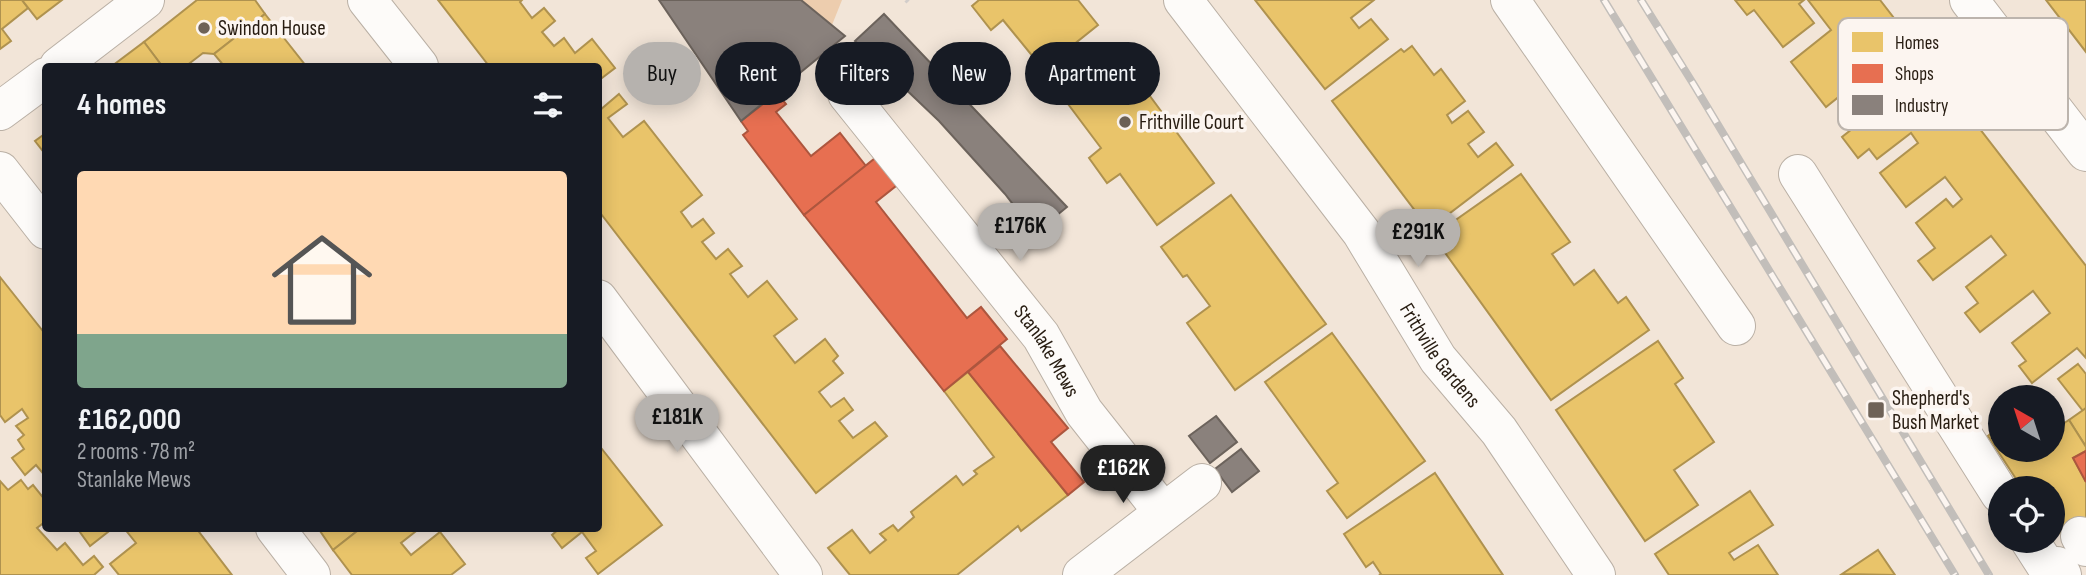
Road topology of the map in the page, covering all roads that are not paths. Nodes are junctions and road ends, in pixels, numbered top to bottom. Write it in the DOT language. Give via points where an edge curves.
graph roads {
  1 [pos="145,0"];
  2 [pos="367,0"];
  3 [pos="1183,0"];
  4 [pos="1510,0"];
  5 [pos="1969,0"];
  6 [pos="1983,18"];
  7 [pos="63,63"];
  8 [pos="417,63"];
  9 [pos="42,80"];
  10 [pos="856,105"];
  11 [pos="0,111"];
  12 [pos="2068,129"];
  13 [pos="2086,152"];
  14 [pos="0,171"];
  15 [pos="1798,174"];
  16 [pos="42,225"];
  17 [pos="602,304"];
  18 [pos="1736,326"];
  19 [pos="1989,476"];
  20 [pos="1202,482"];
  21 [pos="1163,512"];
  22 [pos="278,532"];
  23 [pos="2038,553"];
  24 [pos="1591,573"];
  25 [pos="311,575"];
  26 [pos="803,575"];
  27 [pos="1082,575"];
  28 [pos="2062,575"];
  1 -- 7 [label="street"];
  2 -- 8 [label="street"];
  3 -- 24 [label="street, Frithville Gardens" via="1361,232 1438,359 1499,431"];
  4 -- 18 [label="street"];
  5 -- 6 [label="street"];
  9 -- 11 [label="street"];
  10 -- 21 [label="street, Stanlake Mews" via="1041,336 1084,412"];
  12 -- 13 [label="street"];
  14 -- 16 [label="street"];
  15 -- 19 [label="street"];
  17 -- 26 [label="street"];
  20 -- 21 [label="street"];
  21 -- 27 [label="street"];
  22 -- 25 [label="street"];
  23 -- 28 [label="street" via="2048,569 2057,566"];
}
